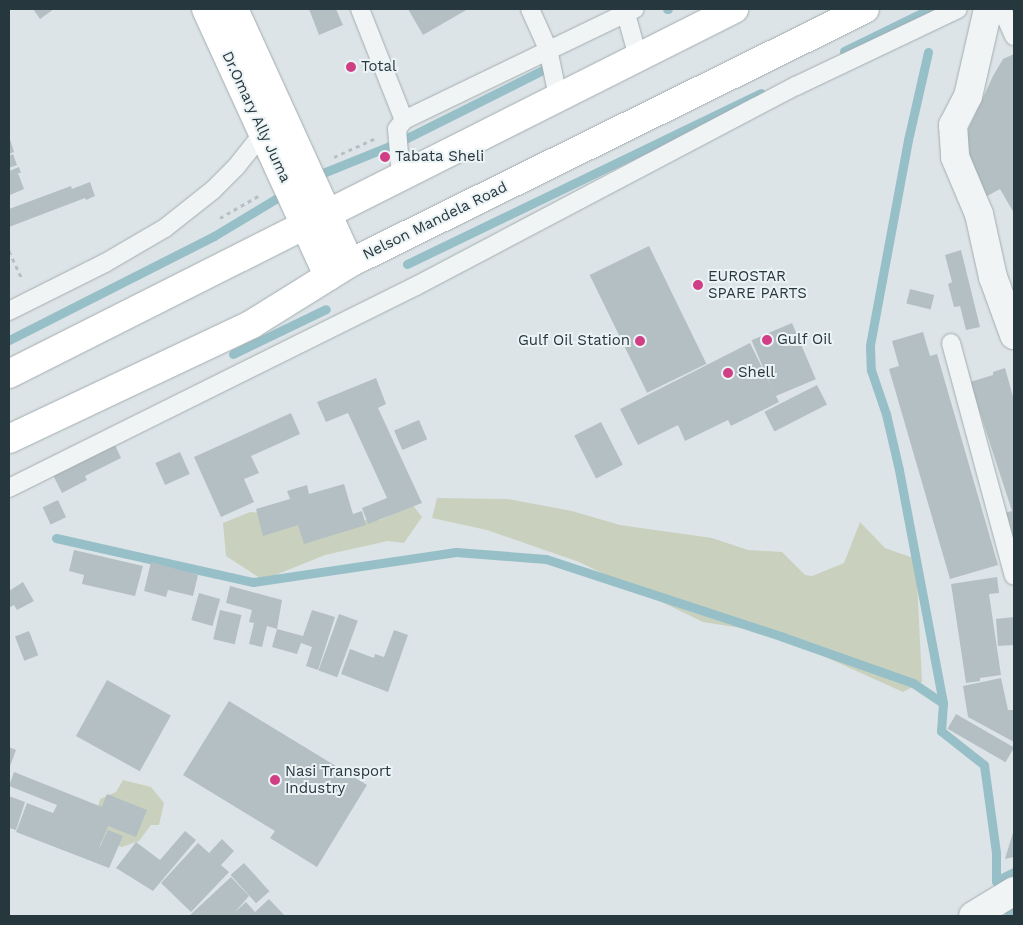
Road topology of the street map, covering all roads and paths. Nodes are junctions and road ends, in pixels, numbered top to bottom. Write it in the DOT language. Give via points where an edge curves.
graph roads {
  1 [pos="206,9"];
  2 [pos="234,9"];
  3 [pos="360,9"];
  4 [pos="530,9"];
  5 [pos="734,9"];
  6 [pos="865,9"];
  7 [pos="958,9"];
  8 [pos="988,9"];
  9 [pos="1002,9"];
  10 [pos="630,11"];
  11 [pos="1014,36"];
  12 [pos="548,49"];
  13 [pos="638,57"];
  14 [pos="558,97"];
  15 [pos="404,120"];
  16 [pos="263,132"];
  17 [pos="401,177"];
  18 [pos="316,220"];
  19 [pos="339,270"];
  20 [pos="9,311"];
  21 [pos="1014,335"];
  22 [pos="951,343"];
  23 [pos="9,374"];
  24 [pos="9,439"];
  25 [pos="9,488"];
  26 [pos="1014,576"];
  27 [pos="1014,891"];
  28 [pos="973,916"];
  1 -- 16 [label="main road, Dr.Omary Ally Juma"];
  2 -- 18 [label="main road, Dr.Omary Ally Juma"];
  3 -- 15 [label="lane"];
  4 -- 12 [label="lane"];
  5 -- 13 [label="main road"];
  6 -- 19 [label="main road, Nelson Mandela Road"];
  7 -- 25 [label="lane" via="796,86 416,286"];
  8 -- 21 [label="street" via="968,96 953,125 955,157 979,214 994,277"];
  9 -- 11 [label="lane"];
  10 -- 12 [label="lane"];
  10 -- 13 [label="lane"];
  12 -- 14 [label="lane"];
  12 -- 15 [label="lane"];
  13 -- 14 [label="main road"];
  14 -- 17 [label="main road"];
  15 -- 17 [label="lane" via="397,129"];
  16 -- 18 [label="main road, Dr.Omary Ally Juma"];
  16 -- 20 [label="lane" via="213,190 165,228 105,263"];
  17 -- 18 [label="main road"];
  18 -- 19 [label="main road"];
  18 -- 23 [label="main road"];
  19 -- 24 [label="main road, Nelson Mandela Road" via="252,324"];
  22 -- 26 [label="lane"];
  27 -- 28 [label="street"];
}
